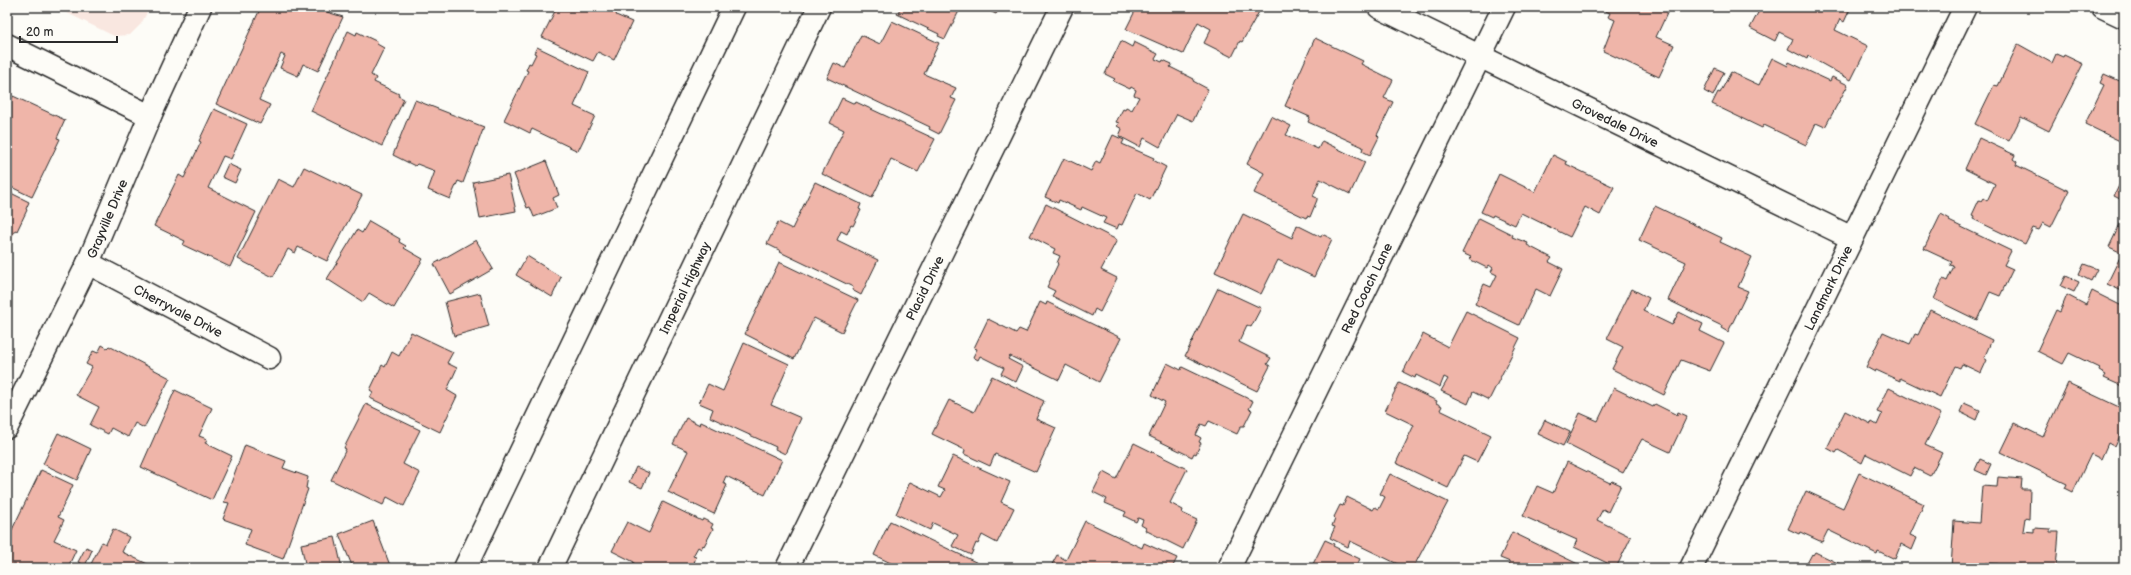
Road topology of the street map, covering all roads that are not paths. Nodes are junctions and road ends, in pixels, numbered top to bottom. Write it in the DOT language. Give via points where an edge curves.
graph roads {
  1 [pos="200,7"];
  2 [pos="734,7"];
  3 [pos="819,7"];
  4 [pos="1062,7"];
  5 [pos="1379,7"];
  6 [pos="1504,7"];
  7 [pos="1965,7"];
  8 [pos="2103,7"];
  9 [pos="2124,17"];
  10 [pos="7,45"];
  11 [pos="1480,56"];
  12 [pos="150,116"];
  13 [pos="1852,238"];
  14 [pos="88,263"];
  15 [pos="270,358"];
  16 [pos="7,427"];
  17 [pos="465,568"];
  18 [pos="550,568"];
  19 [pos="787,568"];
  20 [pos="1229,568"];
  21 [pos="1691,568"];
  1 -- 12 [label="street, Grayville Drive"];
  2 -- 17 [label="street"];
  3 -- 18 [label="street, Imperial Highway"];
  4 -- 19 [label="street, Placid Drive"];
  5 -- 11 [label="street, Grovedale Drive"];
  6 -- 11 [label="street, Red Coach Lane"];
  7 -- 13 [label="street, Landmark Drive"];
  8 -- 9 [label="street"];
  10 -- 12 [label="street"];
  11 -- 13 [label="street, Grovedale Drive"];
  11 -- 20 [label="street, Red Coach Lane"];
  12 -- 14 [label="street, Grayville Drive"];
  13 -- 21 [label="street, Landmark Drive"];
  14 -- 15 [label="street, Cherryvale Drive"];
  14 -- 16 [label="street, Grayville Drive"];
}
